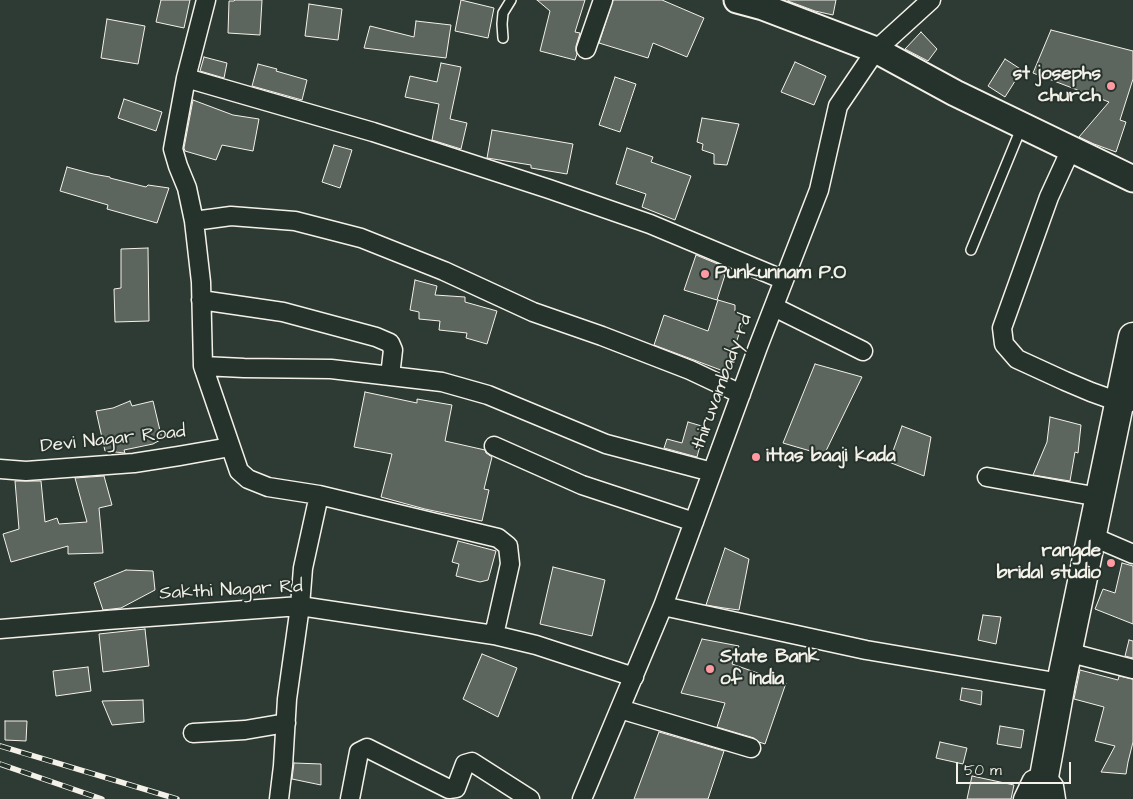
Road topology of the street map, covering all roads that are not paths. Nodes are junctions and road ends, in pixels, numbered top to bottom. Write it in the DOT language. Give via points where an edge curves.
graph roads {
  1 [pos="206,0"];
  2 [pos="511,0"];
  3 [pos="603,0"];
  4 [pos="737,0"];
  5 [pos="930,0"];
  6 [pos="764,4"];
  7 [pos="503,38"];
  8 [pos="586,49"];
  9 [pos="876,50"];
  10 [pos="186,78"];
  11 [pos="1022,126"];
  12 [pos="1071,149"];
  13 [pos="1133,179"];
  14 [pos="194,221"];
  15 [pos="972,250"];
  16 [pos="784,280"];
  17 [pos="201,300"];
  18 [pos="774,307"];
  19 [pos="1133,337"];
  20 [pos="863,350"];
  21 [pos="203,366"];
  22 [pos="390,376"];
  23 [pos="741,394"];
  24 [pos="1126,403"];
  25 [pos="494,446"];
  26 [pos="230,447"];
  27 [pos="0,469"];
  28 [pos="712,472"];
  29 [pos="987,477"];
  30 [pos="319,495"];
  31 [pos="1099,497"];
  32 [pos="694,522"];
  33 [pos="1092,536"];
  34 [pos="1133,554"];
  35 [pos="300,606"];
  36 [pos="663,606"];
  37 [pos="0,629"];
  38 [pos="494,634"];
  39 [pos="1068,652"];
  40 [pos="1133,669"];
  41 [pos="634,677"];
  42 [pos="1061,683"];
  43 [pos="620,709"];
  44 [pos="286,723"];
  45 [pos="193,733"];
  46 [pos="750,748"];
  47 [pos="1047,791"];
  48 [pos="279,799"];
  49 [pos="350,799"];
  50 [pos="530,799"];
  51 [pos="582,799"];
  52 [pos="1023,799"];
  1 -- 10 [label="street"];
  2 -- 7 [label="lane" via="503,14"];
  3 -- 8 [label="street"];
  4 -- 6 [label="street"];
  5 -- 9 [label="street, thiruvambady rd"];
  6 -- 9 [label="street"];
  9 -- 11 [label="street"];
  9 -- 16 [label="street, thiruvambady rd" via="838,106 819,190"];
  10 -- 14 [label="street" via="173,149 187,188"];
  10 -- 16 [label="street" via="373,132 650,224"];
  11 -- 12 [label="street"];
  11 -- 15 [label="lane"];
  12 -- 13 [label="street"];
  12 -- 24 [label="street" via="1049,197 1002,328 1004,344 1018,359 1065,381"];
  14 -- 17 [label="street"];
  14 -- 23 [label="street" via="232,216 295,221 361,238 533,312 690,370"];
  16 -- 18 [label="street, thiruvambady rd"];
  17 -- 21 [label="street"];
  17 -- 22 [label="street" via="283,312 376,337 390,343 393,350"];
  18 -- 20 [label="street"];
  18 -- 23 [label="street, thiruvambady rd"];
  19 -- 24 [label="main road"];
  21 -- 22 [label="street" via="330,369"];
  21 -- 26 [label="street"];
  22 -- 28 [label="street" via="442,382 488,395 606,444"];
  23 -- 28 [label="street, thiruvambady rd"];
  24 -- 31 [label="main road"];
  25 -- 32 [label="street" via="582,485"];
  26 -- 27 [label="street, Devi Nagar Road" via="134,463 26,471"];
  26 -- 30 [label="street" via="239,471 248,478 268,487"];
  28 -- 32 [label="street, thiruvambady rd"];
  29 -- 31 [label="street"];
  30 -- 35 [label="street" via="303,568"];
  30 -- 38 [label="street" via="498,538 508,546 510,564"];
  31 -- 33 [label="main road"];
  32 -- 36 [label="street, thiruvambady rd"];
  33 -- 34 [label="street"];
  33 -- 39 [label="main road"];
  35 -- 37 [label="street, Sakthi Nagar Rd"];
  35 -- 38 [label="street, Sakthi Nagar Rd"];
  35 -- 44 [label="street"];
  36 -- 41 [label="street, thiruvambady rd"];
  36 -- 42 [label="street" via="866,650"];
  38 -- 41 [label="street, Sakthi Nagar Rd"];
  39 -- 40 [label="street"];
  39 -- 42 [label="main road"];
  41 -- 43 [label="street, thiruvambady rd"];
  42 -- 47 [label="main road"];
  43 -- 46 [label="street"];
  43 -- 51 [label="street, thiruvambady rd"];
  44 -- 45 [label="street" via="245,730"];
  44 -- 48 [label="street"];
  47 -- 52 [label="street" via="1032,780"];
  49 -- 50 [label="street" via="359,752 367,748 448,789 456,788 466,764 472,762"];
}
